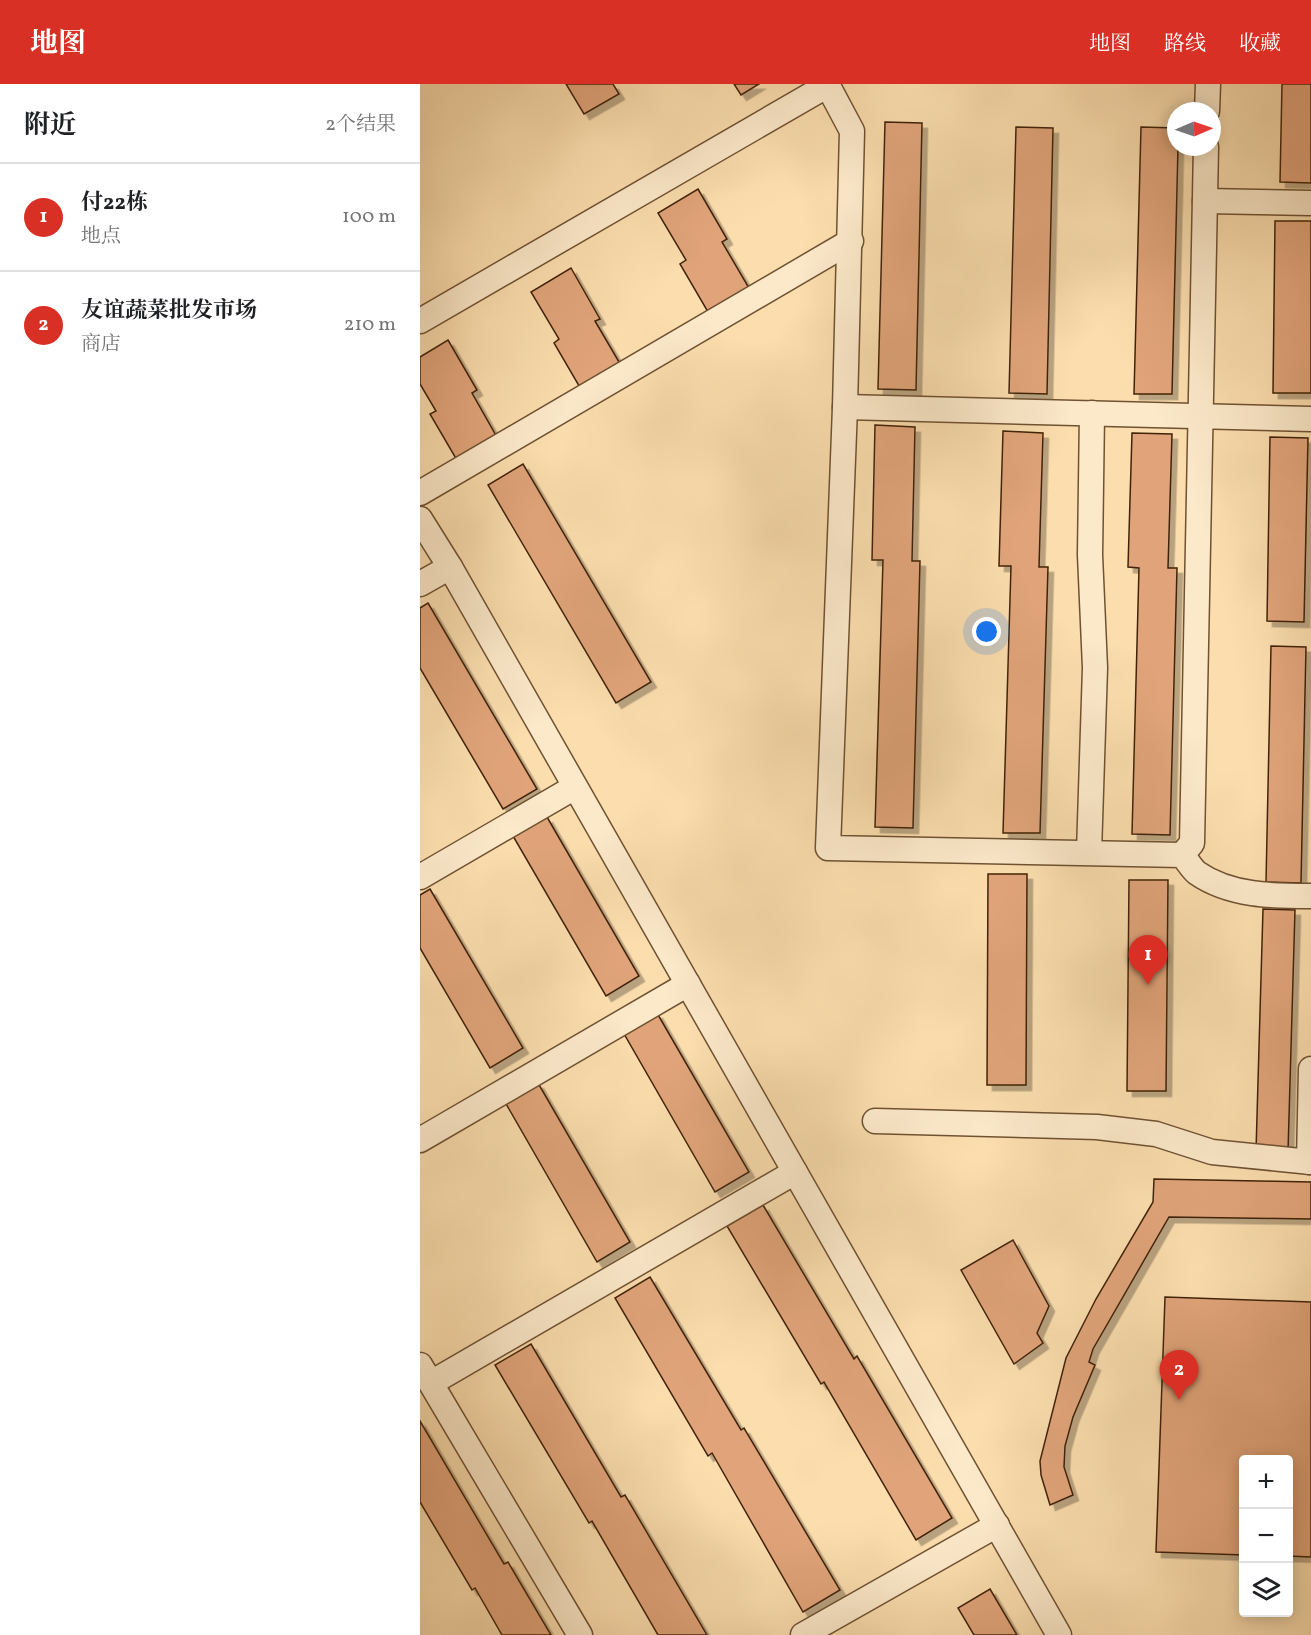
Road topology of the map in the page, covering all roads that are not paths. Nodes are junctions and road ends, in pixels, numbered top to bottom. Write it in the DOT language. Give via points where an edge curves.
graph roads {
  1 [pos="827,84"];
  2 [pos="1208,84"];
  3 [pos="1207,102"];
  4 [pos="1206,156"];
  5 [pos="1205,201"];
  6 [pos="1311,203"];
  7 [pos="851,241"];
  8 [pos="420,321"];
  9 [pos="845,407"];
  10 [pos="1092,413"];
  11 [pos="1201,415"];
  12 [pos="1311,419"];
  13 [pos="420,493"];
  14 [pos="420,519"];
  15 [pos="450,567"];
  16 [pos="420,584"];
  17 [pos="575,787"];
  18 [pos="1089,852"];
  19 [pos="1182,855"];
  20 [pos="420,878"];
  21 [pos="1311,896"];
  22 [pos="688,984"];
  23 [pos="1311,1069"];
  24 [pos="875,1121"];
  25 [pos="420,1140"];
  26 [pos="1310,1162"];
  27 [pos="795,1172"];
  28 [pos="425,1374"];
  29 [pos="997,1525"];
  30 [pos="580,1635"];
  31 [pos="803,1635"];
  32 [pos="1059,1635"];
  1 -- 7 [label="street" via="852,130"];
  1 -- 8 [label="street"];
  2 -- 3 [label="street"];
  4 -- 5 [label="street"];
  5 -- 6 [label="street"];
  5 -- 11 [label="street"];
  7 -- 9 [label="street"];
  7 -- 13 [label="street"];
  9 -- 10 [label="street"];
  9 -- 18 [label="street" via="828,848"];
  10 -- 11 [label="street"];
  10 -- 18 [label="street" via="1090,555 1095,668"];
  11 -- 12 [label="street"];
  11 -- 19 [label="street" via="1192,843"];
  14 -- 15 [label="street"];
  15 -- 16 [label="street"];
  15 -- 17 [label="street"];
  17 -- 20 [label="street"];
  17 -- 22 [label="street"];
  18 -- 19 [label="street"];
  19 -- 21 [label="street" via="1196,872 1225,887 1254,894"];
  22 -- 25 [label="street"];
  22 -- 27 [label="street"];
  23 -- 26 [label="street"];
  24 -- 26 [label="street" via="1097,1127 1156,1134 1212,1152"];
  27 -- 28 [label="street"];
  27 -- 29 [label="street"];
  28 -- 30 [label="street"];
  29 -- 31 [label="street"];
  29 -- 32 [label="street"];
}
